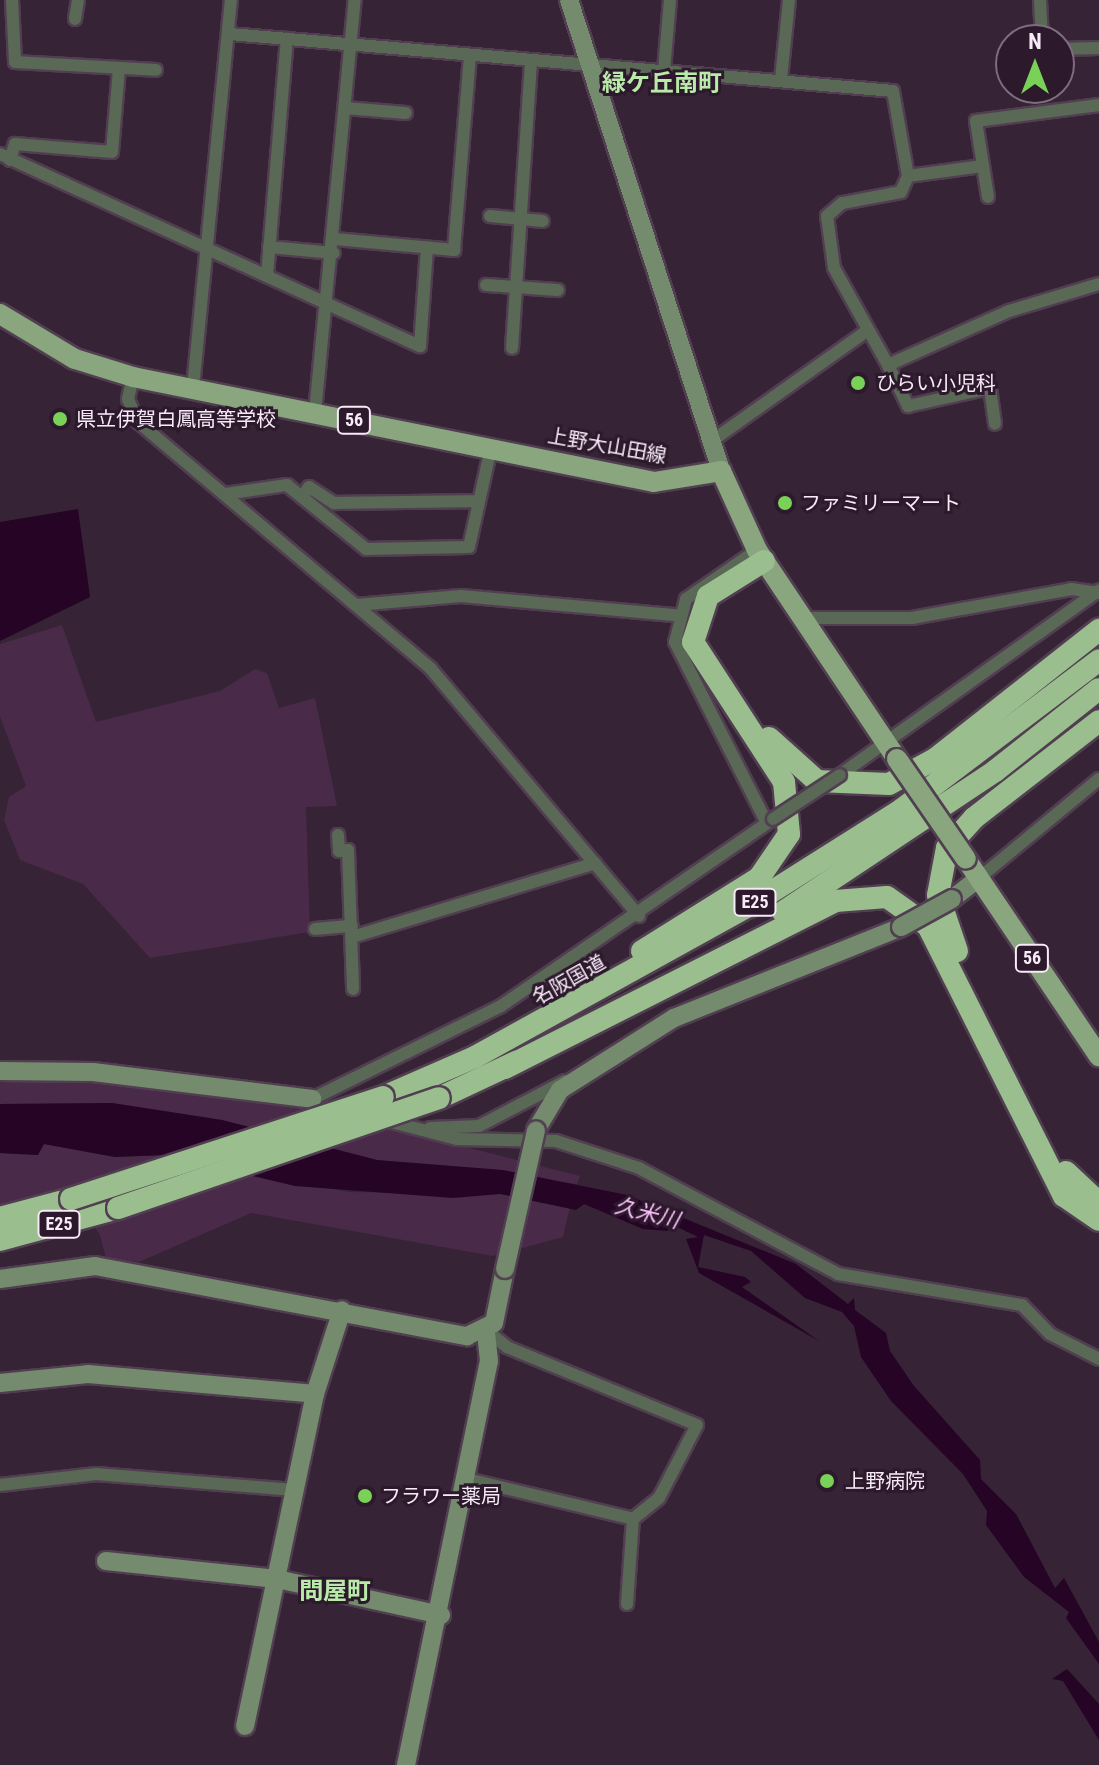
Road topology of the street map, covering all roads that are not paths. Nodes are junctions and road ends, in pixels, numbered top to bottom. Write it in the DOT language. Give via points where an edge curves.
graph roads {
  1 [pos="12,0"];
  2 [pos="78,0"];
  3 [pos="231,0"];
  4 [pos="355,0"];
  5 [pos="569,0"];
  6 [pos="670,0"];
  7 [pos="789,0"];
  8 [pos="1040,0"];
  9 [pos="75,19"];
  10 [pos="1041,24"];
  11 [pos="230,34"];
  12 [pos="287,39"];
  13 [pos="351,43"];
  14 [pos="1099,48"];
  15 [pos="1075,49"];
  16 [pos="470,56"];
  17 [pos="531,61"];
  18 [pos="590,66"];
  19 [pos="119,69"];
  20 [pos="156,70"];
  21 [pos="664,70"];
  22 [pos="781,79"];
  23 [pos="1099,105"];
  24 [pos="345,108"];
  25 [pos="406,113"];
  26 [pos="5,157"];
  27 [pos="982,166"];
  28 [pos="908,176"];
  29 [pos="988,197"];
  30 [pos="490,216"];
  31 [pos="523,219"];
  32 [pos="543,221"];
  33 [pos="335,239"];
  34 [pos="269,247"];
  35 [pos="203,248"];
  36 [pos="427,248"];
  37 [pos="334,253"];
  38 [pos="267,276"];
  39 [pos="1099,284"];
  40 [pos="486,285"];
  41 [pos="517,287"];
  42 [pos="558,290"];
  43 [pos="331,306"];
  44 [pos="0,314"];
  45 [pos="868,330"];
  46 [pos="512,348"];
  47 [pos="888,365"];
  48 [pos="133,377"];
  49 [pos="193,387"];
  50 [pos="315,412"];
  51 [pos="995,424"];
  52 [pos="709,443"];
  53 [pos="491,448"];
  54 [pos="721,471"];
  55 [pos="225,494"];
  56 [pos="302,497"];
  57 [pos="479,501"];
  58 [pos="764,561"];
  59 [pos="1098,592"];
  60 [pos="356,605"];
  61 [pos="676,615"];
  62 [pos="802,618"];
  63 [pos="1099,630"];
  64 [pos="1099,660"];
  65 [pos="1099,689"];
  66 [pos="1099,721"];
  67 [pos="892,751"];
  68 [pos="1099,779"];
  69 [pos="770,821"];
  70 [pos="338,835"];
  71 [pos="595,863"];
  72 [pos="978,879"];
  73 [pos="639,916"];
  74 [pos="315,929"];
  75 [pos="352,931"];
  76 [pos="353,989"];
  77 [pos="1099,1056"];
  78 [pos="475,1057"];
  79 [pos="505,1068"];
  80 [pos="0,1071"];
  81 [pos="587,1072"];
  82 [pos="312,1099"];
  83 [pos="411,1128"];
  84 [pos="1099,1203"];
  85 [pos="0,1218"];
  86 [pos="1099,1220"];
  87 [pos="0,1240"];
  88 [pos="0,1279"];
  89 [pos="342,1310"];
  90 [pos="486,1330"];
  91 [pos="1099,1359"];
  92 [pos="0,1383"];
  93 [pos="315,1394"];
  94 [pos="467,1479"];
  95 [pos="0,1485"];
  96 [pos="294,1490"];
  97 [pos="633,1519"];
  98 [pos="106,1561"];
  99 [pos="277,1579"];
  100 [pos="627,1604"];
  101 [pos="441,1615"];
  102 [pos="245,1726"];
  103 [pos="406,1765"];
  1 -- 19 [label="street" via="15,62"];
  2 -- 9 [label="street"];
  3 -- 11 [label="street"];
  4 -- 13 [label="street"];
  5 -- 18 [label="street"];
  6 -- 21 [label="street"];
  7 -- 22 [label="street"];
  8 -- 10 [label="street"];
  11 -- 12 [label="street"];
  11 -- 35 [label="street"];
  12 -- 13 [label="street"];
  12 -- 34 [label="street"];
  13 -- 16 [label="street"];
  13 -- 24 [label="street"];
  14 -- 15 [label="street"];
  16 -- 17 [label="street"];
  16 -- 36 [label="street" via="454,250"];
  17 -- 18 [label="street"];
  17 -- 31 [label="street"];
  18 -- 21 [label="street"];
  18 -- 52 [label="street" via="647,223"];
  19 -- 20 [label="street"];
  19 -- 26 [label="street" via="112,152 15,144"];
  21 -- 22 [label="street"];
  22 -- 28 [label="street" via="893,91"];
  23 -- 27 [label="street" via="976,121"];
  24 -- 25 [label="street"];
  24 -- 33 [label="street"];
  26 -- 35 [label="street"];
  27 -- 28 [label="street"];
  27 -- 29 [label="street"];
  28 -- 45 [label="street" via="901,192 842,203 827,216 834,268"];
  30 -- 31 [label="street"];
  31 -- 32 [label="street"];
  31 -- 41 [label="street"];
  33 -- 36 [label="street"];
  33 -- 37 [label="street"];
  34 -- 37 [label="street"];
  34 -- 38 [label="street"];
  35 -- 38 [label="street"];
  35 -- 49 [label="street"];
  36 -- 43 [label="street" via="420,346"];
  37 -- 43 [label="street"];
  38 -- 43 [label="street"];
  39 -- 47 [label="street" via="1009,311"];
  40 -- 41 [label="street"];
  41 -- 42 [label="street"];
  41 -- 46 [label="street"];
  43 -- 50 [label="street"];
  44 -- 48 [label="main road, 上野大山田線 / 56" via="75,359"];
  45 -- 47 [label="street"];
  45 -- 52 [label="street"];
  47 -- 51 [label="street" via="908,406 990,388"];
  48 -- 49 [label="main road, 上野大山田線 / 56"];
  48 -- 55 [label="street" via="130,414"];
  49 -- 50 [label="main road, 上野大山田線 / 56"];
  50 -- 53 [label="main road, 上野大山田線 / 56"];
  52 -- 54 [label="street"];
  53 -- 54 [label="main road, 上野大山田線 / 56" via="654,482"];
  53 -- 57 [label="street"];
  54 -- 58 [label="main road, 56"];
  55 -- 56 [label="street" via="287,485"];
  55 -- 60 [label="street"];
  56 -- 57 [label="street" via="309,487 334,503"];
  56 -- 57 [label="street" via="366,549 469,547"];
  58 -- 61 [label="street" via="702,583"];
  58 -- 62 [label="main road, 56"];
  58 -- 63 [label="highway" via="715,610 707,628 711,652 786,759 836,786 873,788 918,771"];
  58 -- 78 [label="highway" via="708,596 693,642 784,782 792,818 785,847 759,878"];
  59 -- 62 [label="street" via="1071,589 912,618"];
  59 -- 67 [label="street"];
  60 -- 61 [label="street" via="461,596"];
  60 -- 71 [label="street" via="462,700"];
  61 -- 69 [label="street" via="679,657"];
  62 -- 67 [label="main road, 56"];
  64 -- 78 [label="highway, 名阪国道 / E25" via="824,860"];
  65 -- 79 [label="highway, E25" via="833,881"];
  66 -- 84 [label="highway" via="958,832 937,877 951,938 1066,1172"];
  67 -- 69 [label="street, bridge" via="840,775"];
  67 -- 72 [label="main road, 56, bridge"];
  68 -- 72 [label="street"];
  69 -- 73 [label="street"];
  70 -- 75 [label="street" via="339,851 348,850"];
  71 -- 73 [label="street"];
  71 -- 75 [label="street"];
  72 -- 77 [label="main road, 56"];
  72 -- 81 [label="street, bridge" via="901,927 674,1018"];
  73 -- 82 [label="street" via="501,1006"];
  74 -- 75 [label="street"];
  75 -- 76 [label="street"];
  78 -- 85 [label="highway, 名阪国道 / E25, bridge" via="383,1097"];
  79 -- 86 [label="highway" via="544,1055 835,901 887,897 928,926 1064,1196"];
  79 -- 87 [label="highway, E25, bridge" via="439,1098 118,1208"];
  80 -- 82 [label="street" via="93,1072"];
  81 -- 83 [label="street" via="479,1126"];
  81 -- 90 [label="street, bridge" via="560,1090 536,1130 498,1313"];
  82 -- 83 [label="street"];
  83 -- 91 [label="street" via="457,1139 556,1141 639,1168 838,1274 1022,1305 1050,1334"];
  88 -- 89 [label="street" via="95,1266"];
  89 -- 90 [label="street" via="455,1335"];
  89 -- 93 [label="street"];
  90 -- 94 [label="street" via="489,1361"];
  90 -- 97 [label="street" via="507,1347 697,1425 659,1498"];
  92 -- 93 [label="street" via="88,1374"];
  93 -- 96 [label="street"];
  94 -- 97 [label="street"];
  94 -- 101 [label="street"];
  95 -- 96 [label="street" via="96,1474"];
  96 -- 99 [label="street"];
  97 -- 100 [label="street"];
  98 -- 99 [label="street"];
  99 -- 101 [label="street"];
  99 -- 102 [label="street"];
  101 -- 103 [label="street"];
}
